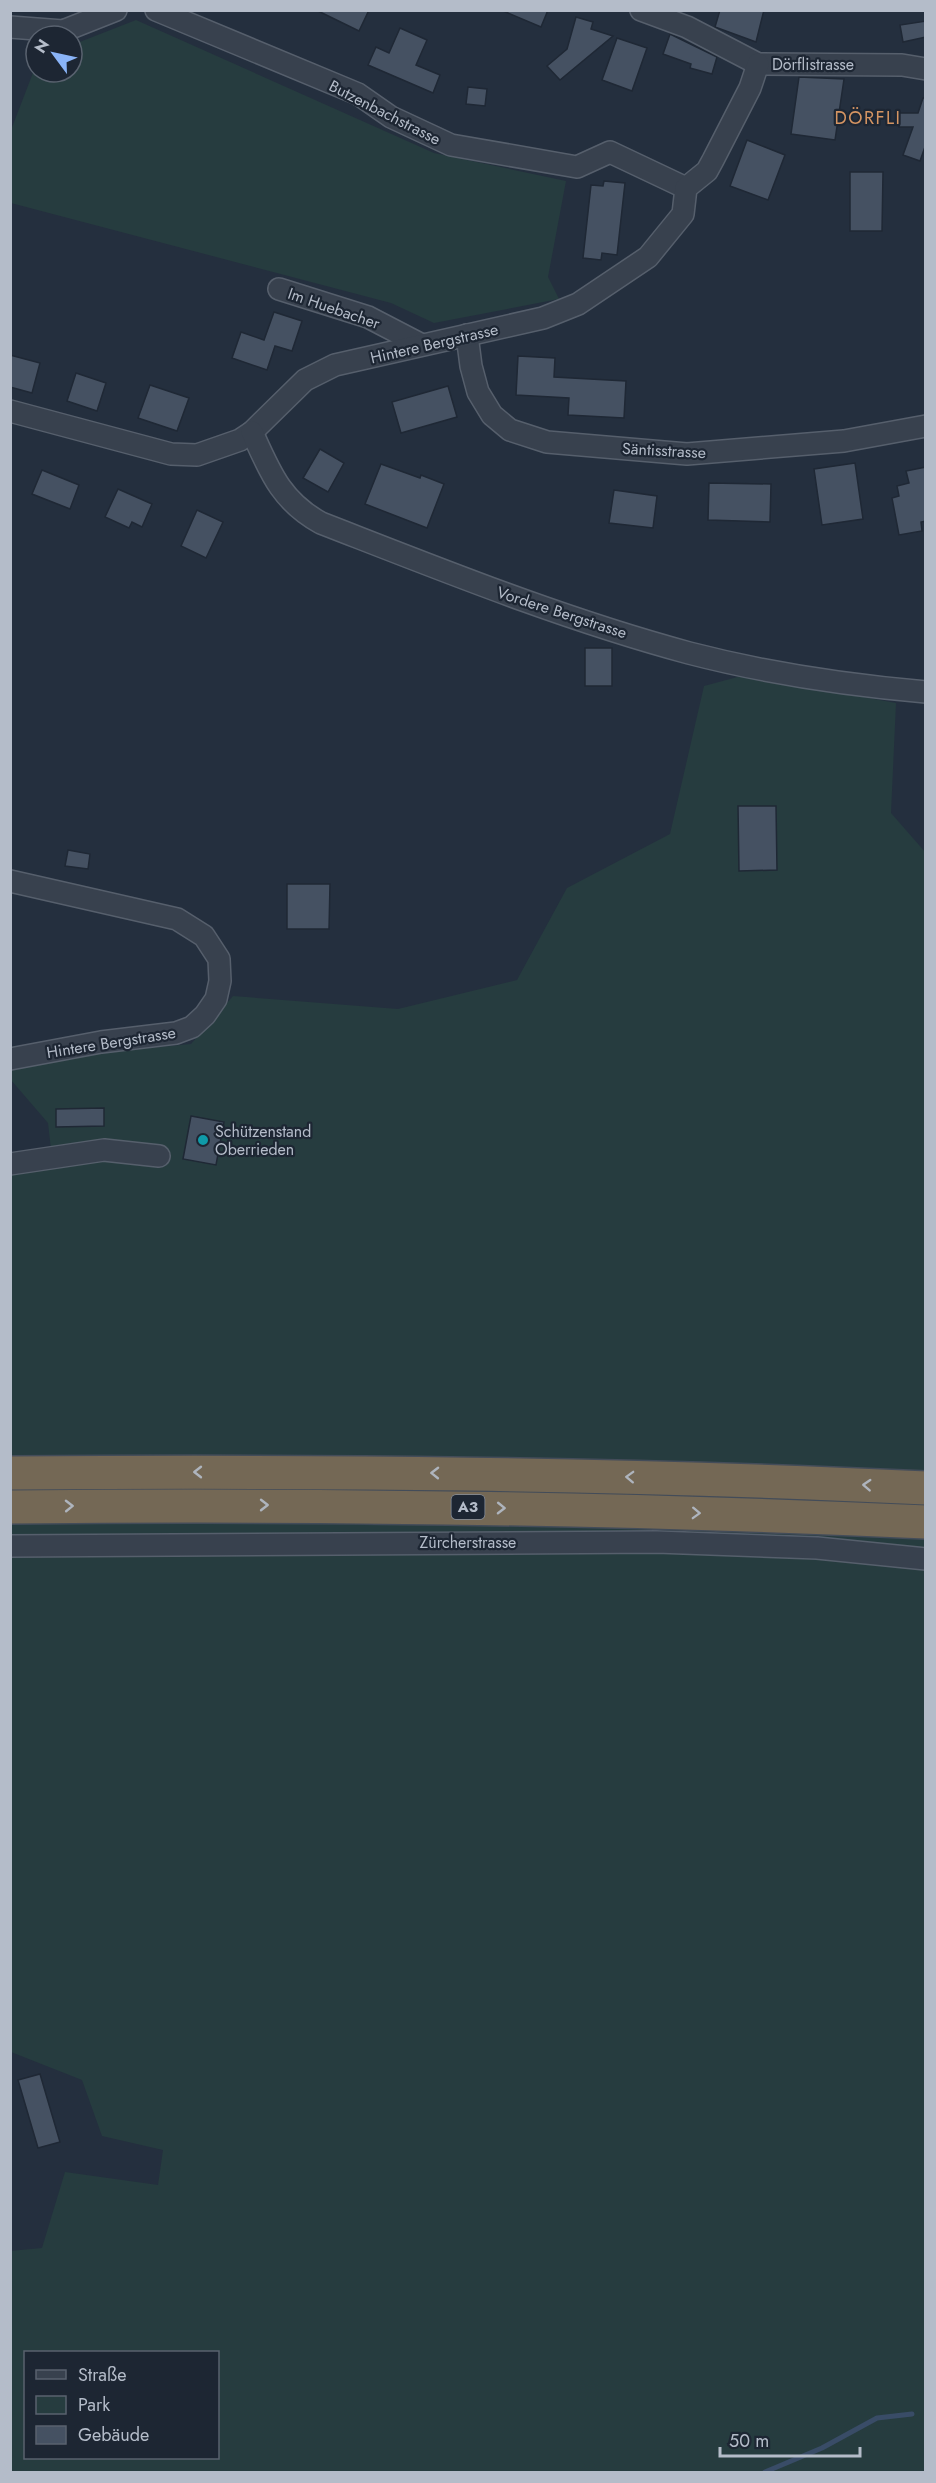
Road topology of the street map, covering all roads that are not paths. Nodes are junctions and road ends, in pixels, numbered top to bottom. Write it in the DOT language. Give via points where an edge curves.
graph roads {
  1 [pos="116,10"];
  2 [pos="156,10"];
  3 [pos="641,10"];
  4 [pos="10,27"];
  5 [pos="758,64"];
  6 [pos="926,69"];
  7 [pos="686,188"];
  8 [pos="279,289"];
  9 [pos="467,335"];
  10 [pos="420,344"];
  11 [pos="10,411"];
  12 [pos="926,426"];
  13 [pos="252,432"];
  14 [pos="926,692"];
  15 [pos="10,881"];
  16 [pos="10,1059"];
  17 [pos="159,1156"];
  18 [pos="10,1164"];
  19 [pos="10,1473"];
  20 [pos="926,1488"];
  21 [pos="10,1507"];
  22 [pos="926,1522"];
  23 [pos="10,1545"];
  24 [pos="926,1559"];
  1 -- 4 [label="street" via="63,31"];
  2 -- 7 [label="street, Butzenbachstrasse" via="358,94 391,117 451,145 577,167 610,152"];
  3 -- 5 [label="street, Dörflistrasse" via="687,27"];
  5 -- 6 [label="street, Dörflistrasse" via="902,65"];
  5 -- 7 [label="street" via="750,88 707,171"];
  7 -- 9 [label="street, Hintere Bergstrasse" via="683,214 672,230 648,257 614,282 578,304 543,318"];
  8 -- 10 [label="street, Im Huebacher" via="368,317"];
  9 -- 10 [label="street, Hintere Bergstrasse"];
  9 -- 12 [label="street, Säntisstrasse" via="478,392 492,415 510,430 547,442 687,454 844,441"];
  10 -- 13 [label="street, Hintere Bergstrasse" via="335,365 305,380"];
  11 -- 13 [label="street, Hintere Bergstrasse" via="171,454 197,455 220,449"];
  13 -- 14 [label="street, Vordere Bergstrasse" via="274,481 303,513 521,601 689,653 796,676"];
  15 -- 16 [label="street, Hintere Bergstrasse" via="177,919 204,936 219,959 220,981 216,999 205,1015 192,1027 176,1033"];
  17 -- 18 [label="street" via="104,1150"];
  20 -- 19 [label="highway, A3, one-way" via="411,1473"];
  21 -- 22 [label="highway, A3, one-way" via="547,1508"];
  23 -- 24 [label="street, Zürcherstrasse" via="657,1542 817,1548"];
}
